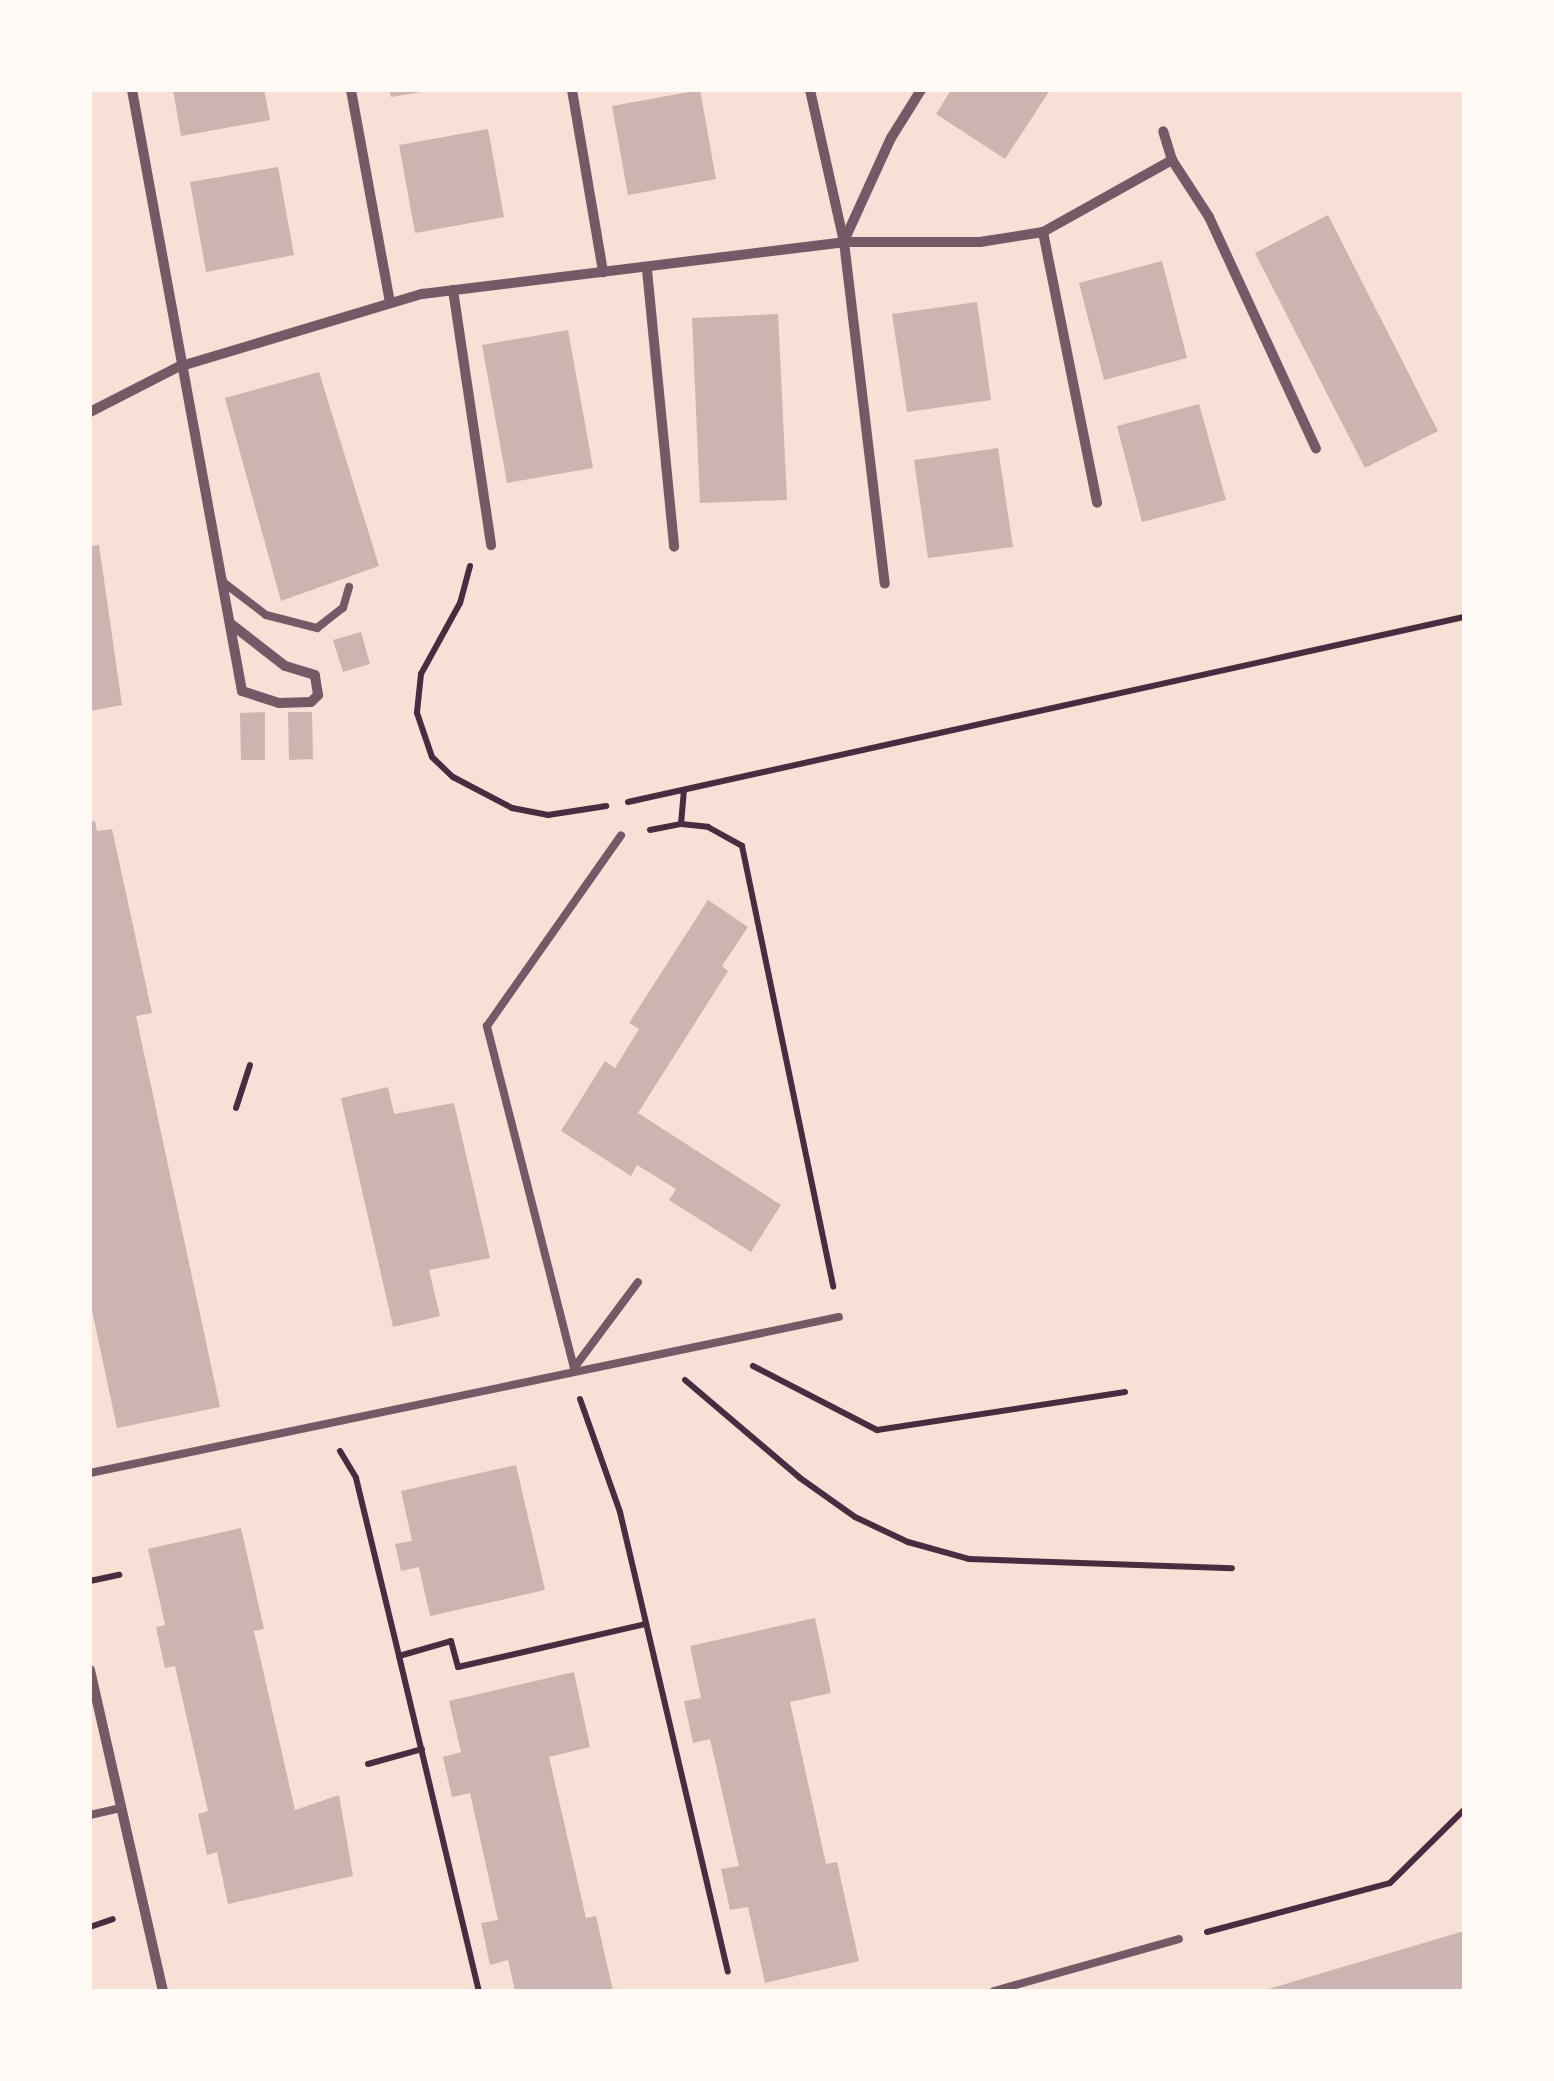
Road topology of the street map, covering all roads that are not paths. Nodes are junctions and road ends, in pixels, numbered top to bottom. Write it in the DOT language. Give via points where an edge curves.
graph roads {
  1 [pos="132,90"];
  2 [pos="351,90"];
  3 [pos="572,90"];
  4 [pos="810,90"];
  5 [pos="922,90"];
  6 [pos="1163,131"];
  7 [pos="1172,160"];
  8 [pos="1043,232"];
  9 [pos="844,242"];
  10 [pos="648,270"];
  11 [pos="603,272"];
  12 [pos="453,290"];
  13 [pos="390,302"];
  14 [pos="178,366"];
  15 [pos="90,412"];
  16 [pos="1316,449"];
  17 [pos="1097,503"];
  18 [pos="490,544"];
  19 [pos="674,547"];
  20 [pos="223,582"];
  21 [pos="885,584"];
  22 [pos="349,587"];
  23 [pos="231,624"];
  24 [pos="621,835"];
  25 [pos="638,1282"];
  26 [pos="840,1318"];
  27 [pos="574,1368"];
  28 [pos="90,1474"];
  29 [pos="90,1670"];
  30 [pos="120,1808"];
  31 [pos="90,1816"];
  32 [pos="1180,1939"];
  33 [pos="162,1991"];
  34 [pos="994,1991"];
  1 -- 14 [label="street" via="182,334"];
  2 -- 13 [label="street"];
  3 -- 11 [label="street"];
  4 -- 9 [label="street"];
  5 -- 9 [label="street" via="891,138"];
  6 -- 7 [label="street"];
  7 -- 8 [label="street"];
  7 -- 16 [label="street" via="1209,217"];
  8 -- 9 [label="street" via="980,242"];
  8 -- 17 [label="street"];
  9 -- 10 [label="street"];
  9 -- 21 [label="street"];
  10 -- 11 [label="street"];
  10 -- 19 [label="street"];
  11 -- 12 [label="street"];
  12 -- 13 [label="street"];
  12 -- 18 [label="street"];
  13 -- 14 [label="street"];
  14 -- 15 [label="street"];
  14 -- 20 [label="street"];
  20 -- 22 [label="lane" via="266,615 317,628 343,608"];
  20 -- 23 [label="street"];
  23 -- 23 [label="street" via="242,692 279,703 318,696 316,675 284,666"];
  24 -- 27 [label="lane" via="488,1026"];
  25 -- 27 [label="lane"];
  26 -- 27 [label="lane"];
  27 -- 28 [label="lane"];
  29 -- 30 [label="street"];
  30 -- 31 [label="lane"];
  30 -- 33 [label="street"];
  32 -- 34 [label="lane"];
}
